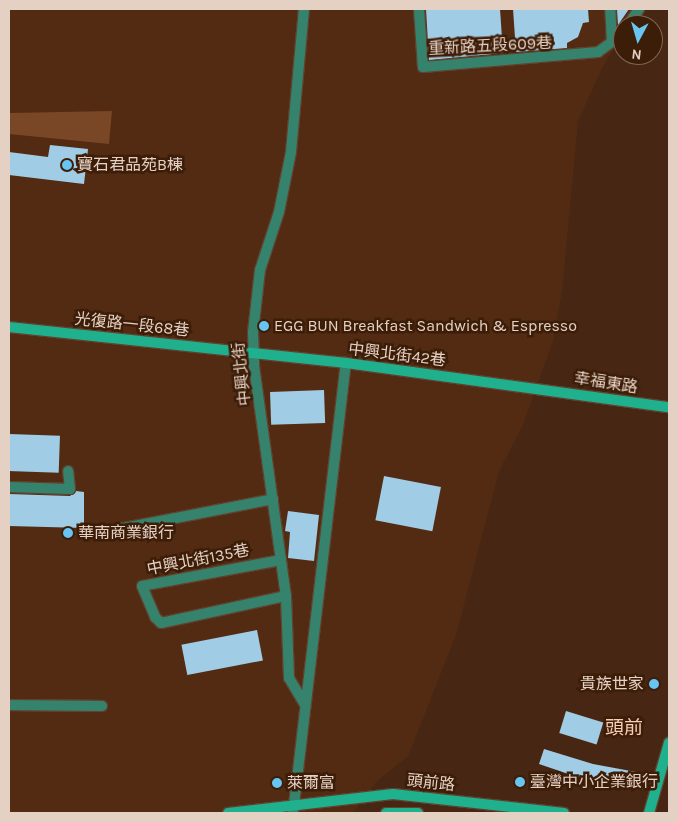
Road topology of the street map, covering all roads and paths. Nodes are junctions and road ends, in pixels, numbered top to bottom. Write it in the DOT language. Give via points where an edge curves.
graph roads {
  1 [pos="304,9"];
  2 [pos="418,9"];
  3 [pos="610,9"];
  4 [pos="612,42"];
  5 [pos="9,327"];
  6 [pos="253,353"];
  7 [pos="346,363"];
  8 [pos="538,387"];
  9 [pos="669,407"];
  10 [pos="68,471"];
  11 [pos="9,486"];
  12 [pos="273,499"];
  13 [pos="119,529"];
  14 [pos="281,560"];
  15 [pos="286,596"];
  16 [pos="9,705"];
  17 [pos="306,705"];
  18 [pos="102,706"];
  19 [pos="669,743"];
  20 [pos="294,809"];
  21 [pos="228,813"];
  22 [pos="386,813"];
  23 [pos="418,813"];
  24 [pos="564,813"];
  25 [pos="649,813"];
  1 -- 6 [label="street, 中興北街" via="291,152 279,212 260,270"];
  2 -- 4 [label="street, 重新路五段609巷" via="423,68 589,54"];
  3 -- 4 [label="street"];
  5 -- 6 [label="street, 光復路一段68巷"];
  6 -- 7 [label="street, 中興北街42巷"];
  6 -- 12 [label="street, 中興北街"];
  7 -- 8 [label="street, 中興北街42巷"];
  7 -- 17 [label="street"];
  8 -- 9 [label="street, 幸福東路"];
  10 -- 11 [label="street" via="70,489"];
  12 -- 13 [label="street"];
  12 -- 14 [label="street, 中興北街"];
  14 -- 15 [label="street, 中興北街"];
  14 -- 15 [label="street, 中興北街135巷" via="142,586 154,617 161,623"];
  15 -- 17 [label="street, 中興北街" via="289,678"];
  16 -- 18 [label="street"];
  17 -- 20 [label="street"];
  19 -- 25 [label="street"];
  20 -- 21 [label="street, 頭前路"];
  20 -- 24 [label="street, 頭前路" via="393,794"];
  22 -- 23 [label="street, 頭前路"];
}
